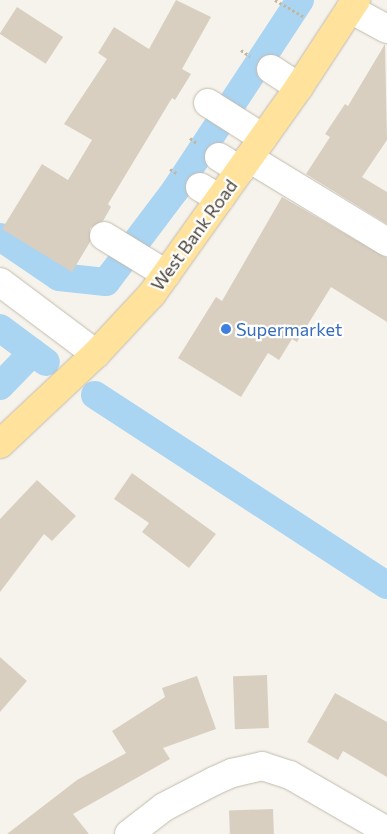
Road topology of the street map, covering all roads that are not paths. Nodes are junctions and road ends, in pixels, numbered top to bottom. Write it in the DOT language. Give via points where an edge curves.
graph roads {
  1 [pos="353,4"];
  2 [pos="387,29"];
  3 [pos="271,70"];
  4 [pos="299,87"];
  5 [pos="208,103"];
  6 [pos="243,156"];
  7 [pos="110,238"];
  8 [pos="387,242"];
  9 [pos="166,274"];
  10 [pos="0,282"];
  11 [pos="96,354"];
  12 [pos="0,444"];
  13 [pos="387,831"];
  14 [pos="129,834"];
  1 -- 2 [label="street"];
  1 -- 4 [label="main road, West Bank Road"];
  3 -- 4 [label="street"];
  4 -- 6 [label="main road, West Bank Road"];
  5 -- 6 [label="street" via="239,123"];
  6 -- 8 [label="street"];
  6 -- 9 [label="main road, West Bank Road" via="210,193"];
  7 -- 9 [label="street"];
  9 -- 11 [label="main road, West Bank Road" via="152,294"];
  10 -- 11 [label="street"];
  11 -- 12 [label="main road, West Bank Road"];
  13 -- 14 [label="street" via="290,775 262,766 232,772 214,781 164,807"];
}
